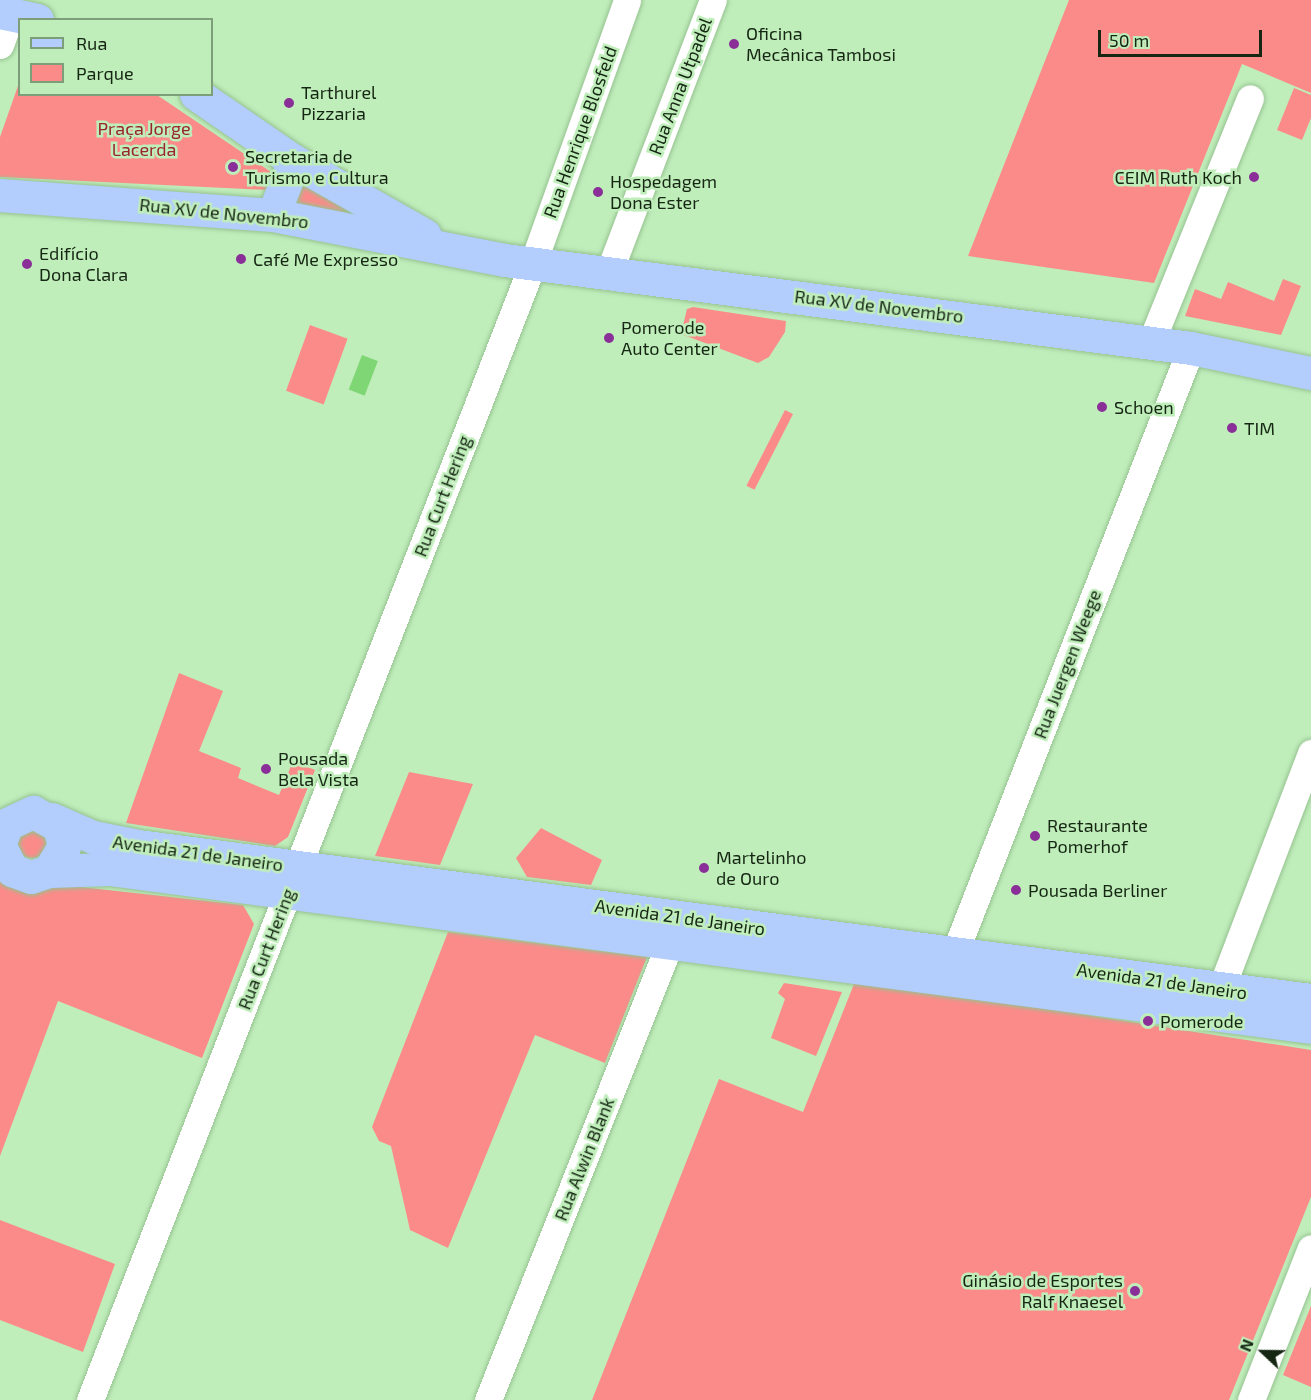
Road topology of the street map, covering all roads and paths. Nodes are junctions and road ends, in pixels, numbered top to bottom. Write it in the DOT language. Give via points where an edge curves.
graph roads {
  1 [pos="627,0"];
  2 [pos="712,0"];
  3 [pos="16,15"];
  4 [pos="0,45"];
  5 [pos="199,96"];
  6 [pos="1250,98"];
  7 [pos="294,161"];
  8 [pos="0,195"];
  9 [pos="273,214"];
  10 [pos="447,247"];
  11 [pos="533,263"];
  12 [pos="609,272"];
  13 [pos="1151,342"];
  14 [pos="1191,348"];
  15 [pos="1311,373"];
  16 [pos="1311,753"];
  17 [pos="52,819"];
  18 [pos="4,843"];
  19 [pos="49,871"];
  20 [pos="293,880"];
  21 [pos="675,930"];
  22 [pos="949,966"];
  23 [pos="1311,1000"];
  24 [pos="1216,1001"];
  25 [pos="1311,1027"];
  26 [pos="1311,1248"];
  27 [pos="90,1400"];
  28 [pos="488,1400"];
  29 [pos="1251,1400"];
  1 -- 11 [label="street, Rua Henrique Blosfeld"];
  2 -- 12 [label="street, Rua Anna Utpadel"];
  3 -- 4 [label="street"];
  5 -- 7 [label="main road, Rua XV de Novembro"];
  6 -- 13 [label="street"];
  7 -- 9 [label="main road"];
  7 -- 10 [label="main road, Rua XV de Novembro"];
  8 -- 9 [label="main road, Rua XV de Novembro"];
  9 -- 10 [label="main road, Rua XV de Novembro"];
  10 -- 11 [label="main road, Rua XV de Novembro"];
  11 -- 12 [label="main road, Rua XV de Novembro"];
  11 -- 20 [label="street, Rua Curt Hering"];
  12 -- 13 [label="main road, Rua XV de Novembro"];
  13 -- 14 [label="main road, Rua XV de Novembro"];
  14 -- 15 [label="main road, Rua XV de Novembro"];
  14 -- 22 [label="street, Rua Juergen Weege"];
  16 -- 24 [label="street"];
  17 -- 18 [label="main road" via="33,812"];
  17 -- 19 [label="main road" via="64,846"];
  17 -- 20 [label="main road, Avenida 21 de Janeiro" via="112,841"];
  18 -- 19 [label="main road" via="30,877"];
  19 -- 20 [label="main road, Avenida 21 de Janeiro" via="109,869"];
  20 -- 21 [label="main road, Avenida 21 de Janeiro"];
  20 -- 27 [label="street, Rua Curt Hering"];
  21 -- 22 [label="main road, Avenida 21 de Janeiro"];
  21 -- 28 [label="street, Rua Alwin Blank"];
  22 -- 24 [label="main road, Avenida 21 de Janeiro"];
  23 -- 24 [label="main road, Avenida 21 de Janeiro"];
  24 -- 25 [label="main road, Avenida 21 de Janeiro"];
  26 -- 29 [label="street"];
}
